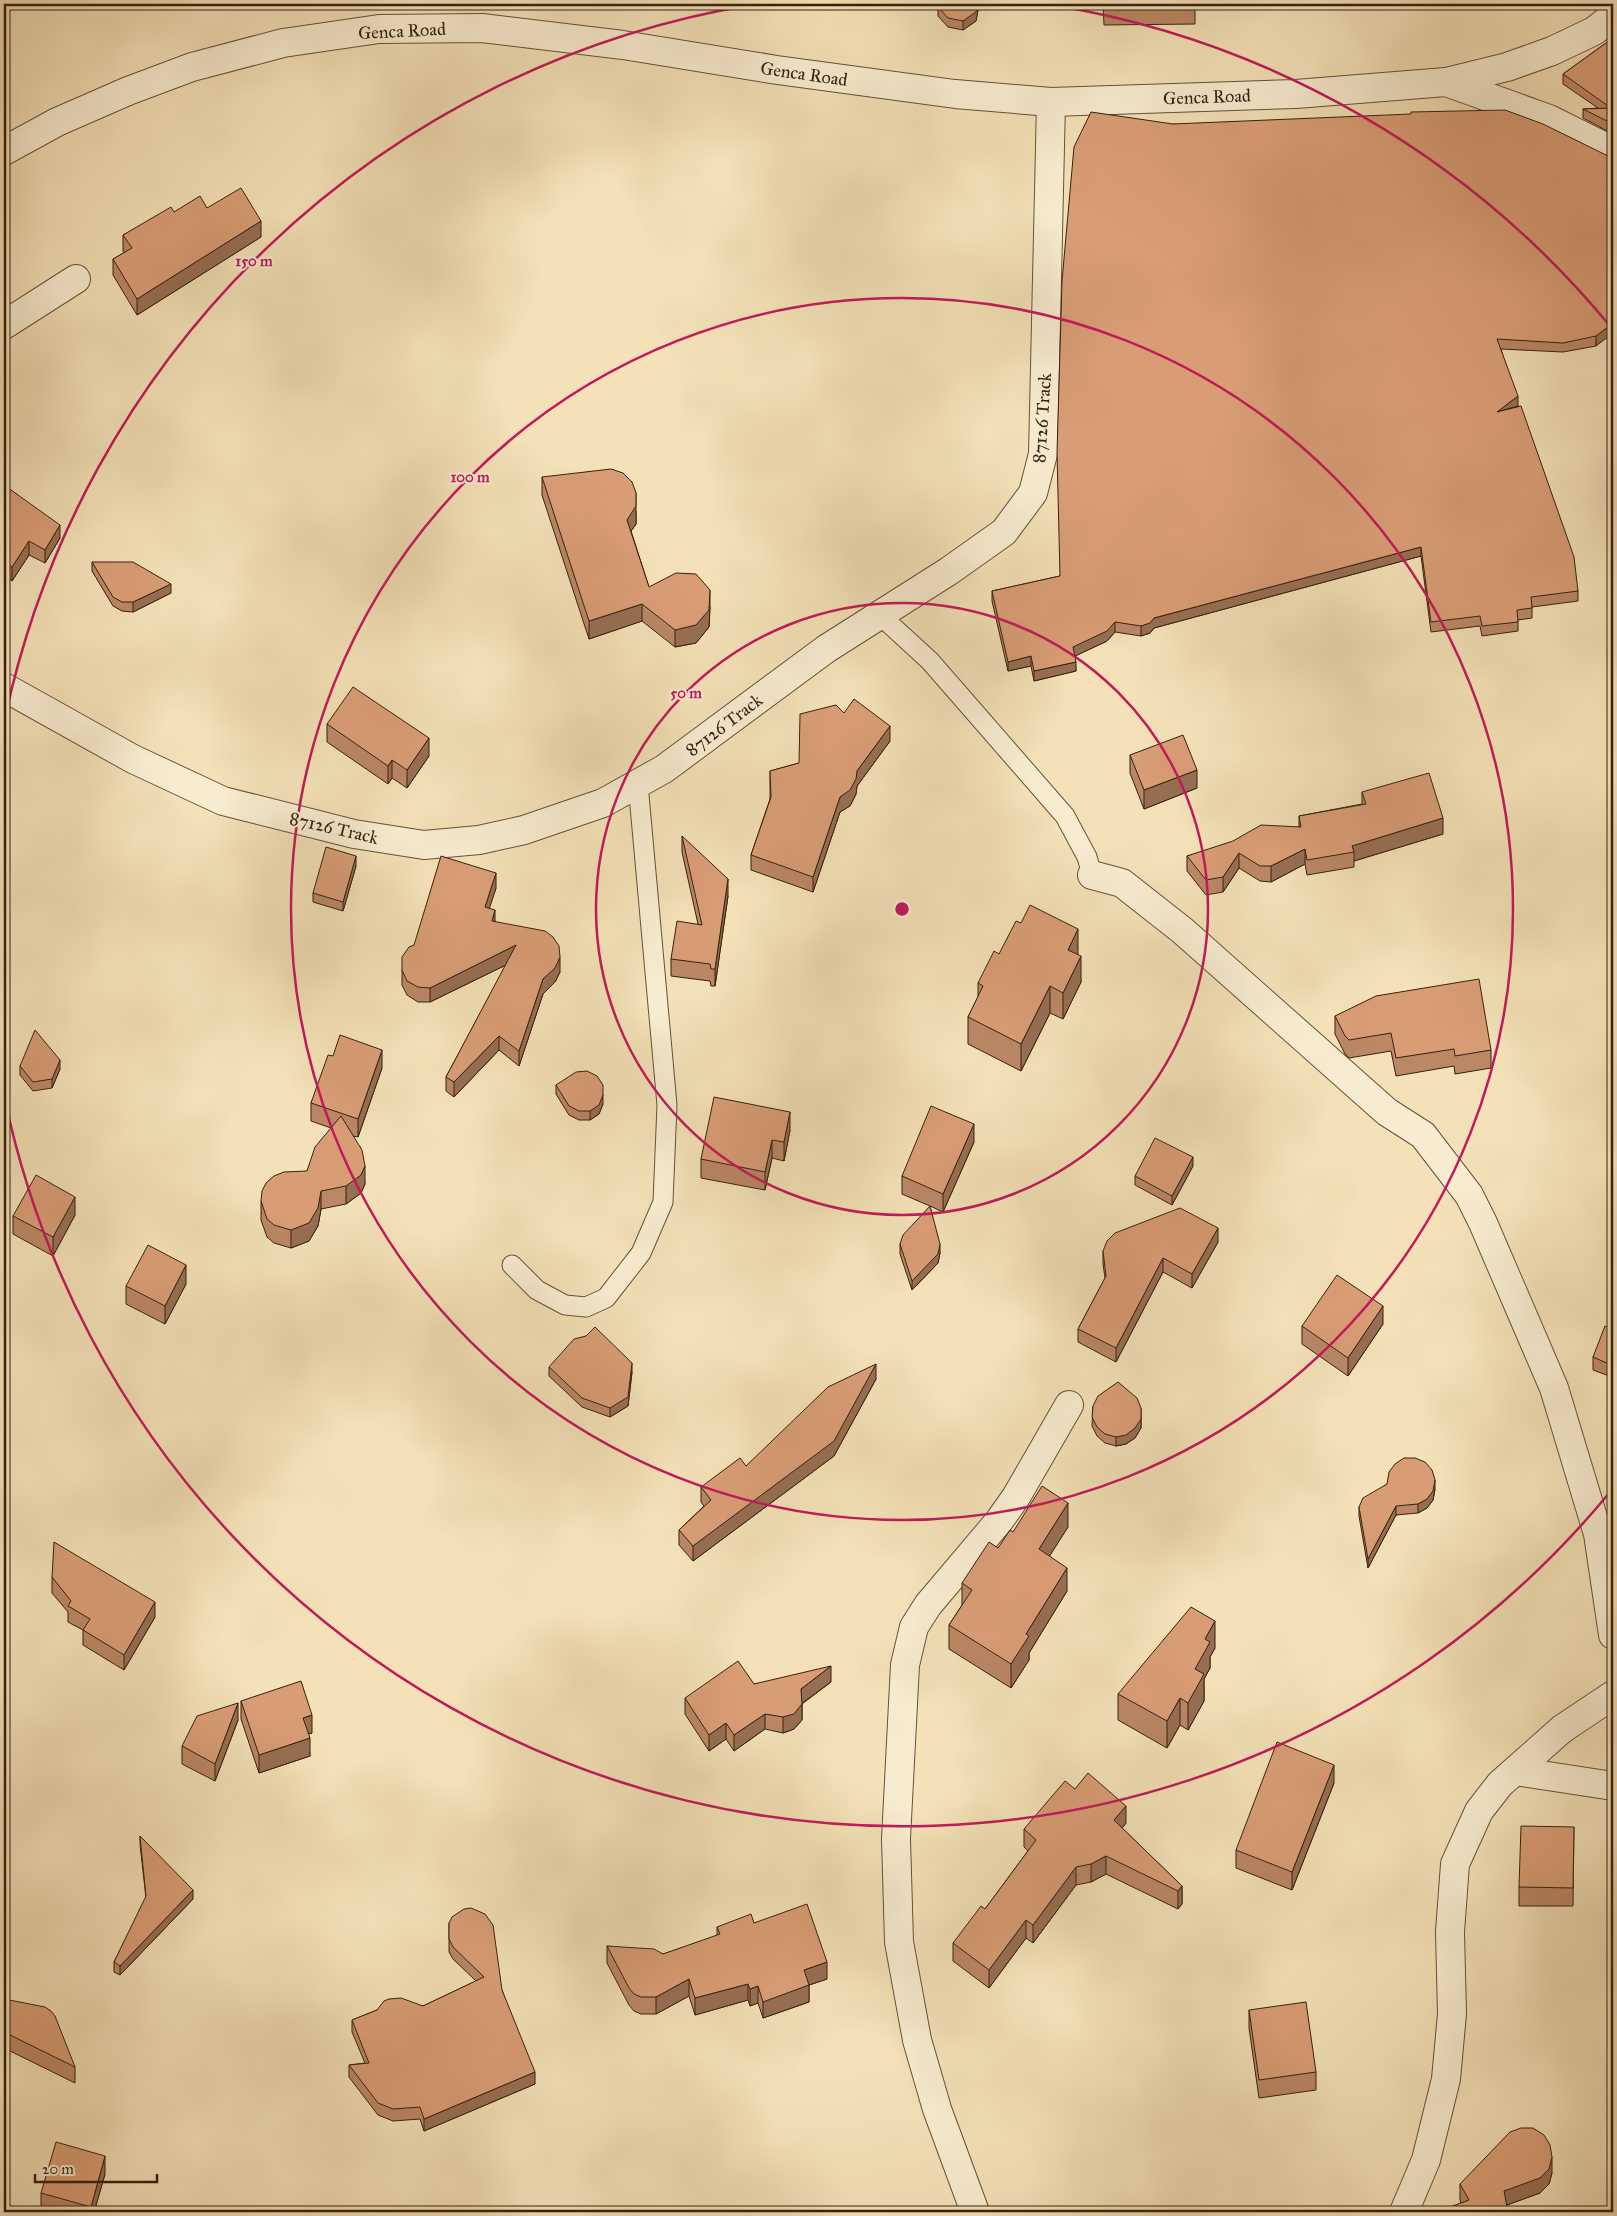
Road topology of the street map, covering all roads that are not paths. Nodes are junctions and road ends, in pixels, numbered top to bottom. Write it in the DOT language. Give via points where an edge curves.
graph roads {
  1 [pos="1613,16"];
  2 [pos="1446,82"];
  3 [pos="1051,102"];
  4 [pos="4,151"];
  5 [pos="1613,151"];
  6 [pos="76,279"];
  7 [pos="4,325"];
  8 [pos="880,616"];
  9 [pos="4,687"];
  10 [pos="638,784"];
  11 [pos="1092,875"];
  12 [pos="512,1265"];
  13 [pos="1069,1405"];
  14 [pos="1613,1635"];
  15 [pos="1613,1695"];
  16 [pos="1515,1771"];
  17 [pos="1613,1786"];
  18 [pos="975,2212"];
  19 [pos="1404,2212"];
  1 -- 2 [label="street, Genca Road" via="1594,31 1552,51 1507,67"];
  2 -- 3 [label="street, Genca Road" via="1296,94"];
  2 -- 5 [label="street" via="1549,119"];
  3 -- 4 [label="street, Genca Road" via="945,93 492,29 379,29 283,43 192,67 57,122"];
  3 -- 8 [label="street, 87126 Track" via="1043,454 1033,493 1004,532"];
  6 -- 7 [label="street"];
  8 -- 10 [label="street, 87126 Track" via="826,649 664,769"];
  8 -- 11 [label="lane" via="930,660 1065,816 1087,857"];
  9 -- 10 [label="street, 87126 Track" via="133,759 223,801 354,834 424,845 479,840 524,830 603,803"];
  10 -- 12 [label="lane" via="667,1105 663,1202 640,1253 606,1298 586,1307 565,1304 537,1290"];
  11 -- 14 [label="street" via="1122,884 1183,931 1387,1112 1423,1135 1469,1195 1554,1388 1598,1534"];
  13 -- 18 [label="street" via="1016,1498 918,1620 905,1665 896,1839 899,1942 917,2040 937,2109"];
  15 -- 16 [label="street" via="1562,1729"];
  16 -- 17 [label="street"];
  16 -- 19 [label="street" via="1479,1811 1455,1864 1450,1932 1452,2014 1446,2079 1426,2160"];
}
